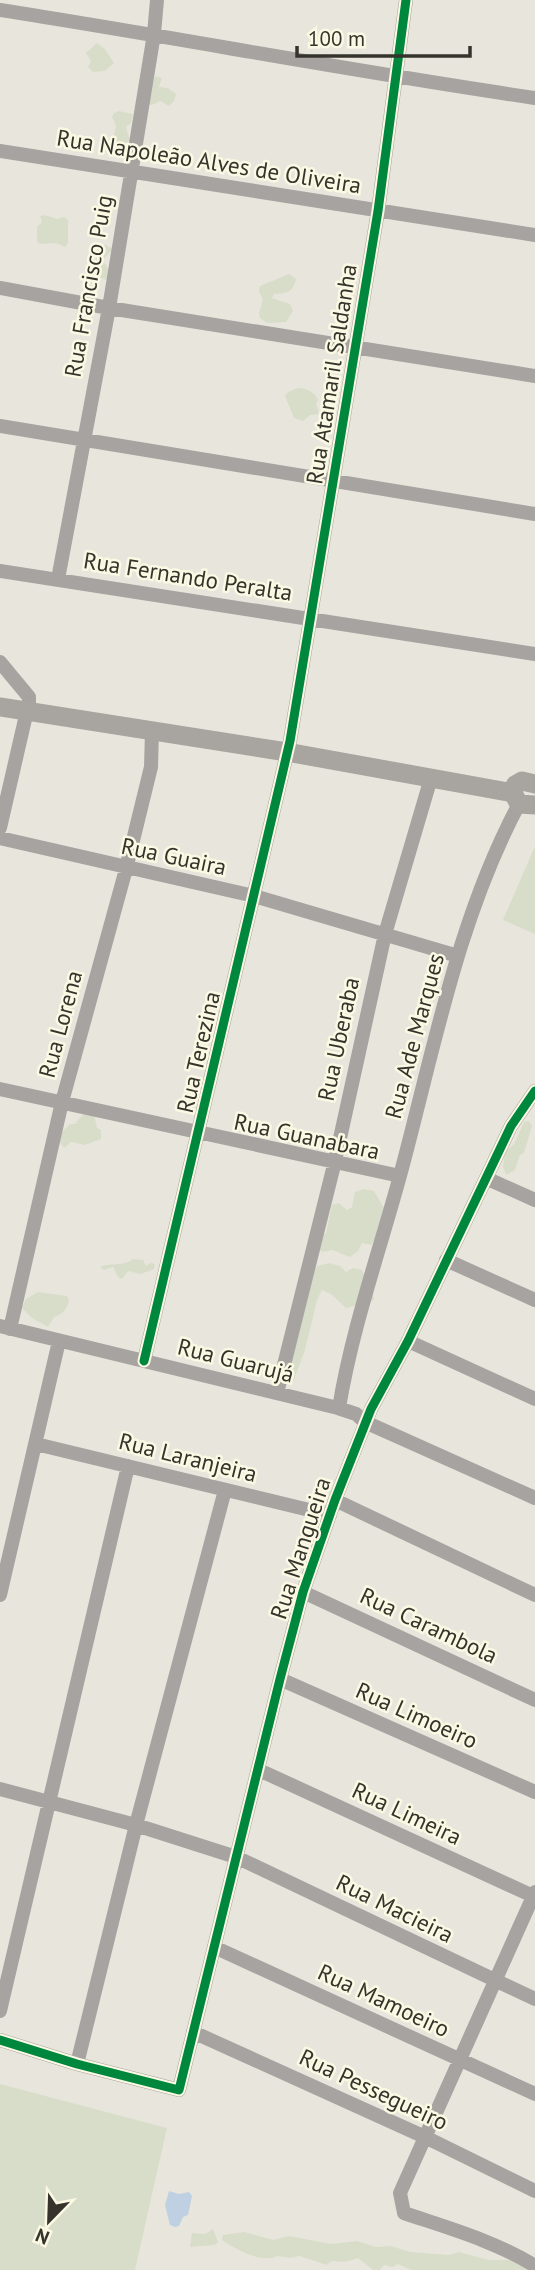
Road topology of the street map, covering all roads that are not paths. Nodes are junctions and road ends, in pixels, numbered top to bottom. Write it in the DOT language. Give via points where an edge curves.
graph roads {
  1 [pos="157,0"];
  2 [pos="406,0"];
  3 [pos="0,10"];
  4 [pos="154,34"];
  5 [pos="395,78"];
  6 [pos="535,98"];
  7 [pos="0,151"];
  8 [pos="131,170"];
  9 [pos="378,211"];
  10 [pos="535,235"];
  11 [pos="0,288"];
  12 [pos="109,308"];
  13 [pos="355,346"];
  14 [pos="535,376"];
  15 [pos="0,426"];
  16 [pos="85,440"];
  17 [pos="333,481"];
  18 [pos="535,514"];
  19 [pos="0,571"];
  20 [pos="58,579"];
  21 [pos="310,618"];
  22 [pos="535,654"];
  23 [pos="0,662"];
  24 [pos="28,704"];
  25 [pos="0,706"];
  26 [pos="152,731"];
  27 [pos="288,752"];
  28 [pos="431,778"];
  29 [pos="530,793"];
  30 [pos="0,828"];
  31 [pos="0,838"];
  32 [pos="126,869"];
  33 [pos="254,896"];
  34 [pos="385,934"];
  35 [pos="458,957"];
  36 [pos="0,1089"];
  37 [pos="534,1095"];
  38 [pos="62,1102"];
  39 [pos="198,1132"];
  40 [pos="335,1161"];
  41 [pos="400,1176"];
  42 [pos="488,1179"];
  43 [pos="535,1200"];
  44 [pos="446,1260"];
  45 [pos="535,1300"];
  46 [pos="5,1327"];
  47 [pos="59,1341"];
  48 [pos="408,1341"];
  49 [pos="144,1361"];
  50 [pos="277,1393"];
  51 [pos="535,1399"];
  52 [pos="339,1408"];
  53 [pos="365,1422"];
  54 [pos="36,1444"];
  55 [pos="128,1466"];
  56 [pos="225,1490"];
  57 [pos="535,1498"];
  58 [pos="335,1500"];
  59 [pos="330,1515"];
  60 [pos="303,1592"];
  61 [pos="0,1595"];
  62 [pos="535,1595"];
  63 [pos="280,1679"];
  64 [pos="535,1700"];
  65 [pos="259,1770"];
  66 [pos="0,1789"];
  67 [pos="535,1792"];
  68 [pos="48,1803"];
  69 [pos="136,1825"];
  70 [pos="236,1857"];
  71 [pos="534,1895"];
  72 [pos="214,1947"];
  73 [pos="495,1981"];
  74 [pos="535,1999"];
  75 [pos="0,2011"];
  76 [pos="193,2032"];
  77 [pos="0,2040"];
  78 [pos="460,2060"];
  79 [pos="77,2064"];
  80 [pos="535,2094"];
  81 [pos="425,2137"];
  82 [pos="535,2191"];
  83 [pos="535,2266"];
  1 -- 4 [label="street, Rua Francisco Puig"];
  2 -- 5 [label="street, Rua Atamaril Saldanha"];
  3 -- 4 [label="street"];
  4 -- 5 [label="street"];
  4 -- 8 [label="street, Rua Francisco Puig"];
  5 -- 6 [label="street"];
  5 -- 9 [label="street, Rua Atamaril Saldanha"];
  7 -- 8 [label="street, Rua Napoleão Alves de Oliveira"];
  8 -- 9 [label="street, Rua Napoleão Alves de Oliveira"];
  8 -- 12 [label="street, Rua Francisco Puig"];
  9 -- 10 [label="street, Rua Napoleão Alves de Oliveira"];
  9 -- 13 [label="street, Rua Atamaril Saldanha"];
  11 -- 12 [label="street"];
  12 -- 13 [label="street"];
  12 -- 16 [label="street, Rua Francisco Puig"];
  13 -- 14 [label="street"];
  13 -- 17 [label="street, Rua Atamaril Saldanha"];
  15 -- 16 [label="street"];
  16 -- 17 [label="street"];
  16 -- 20 [label="street, Rua Francisco Puig"];
  17 -- 18 [label="street"];
  17 -- 21 [label="street, Rua Atamaril Saldanha"];
  19 -- 20 [label="street, Rua Fernando Peralta"];
  20 -- 21 [label="street, Rua Fernando Peralta"];
  21 -- 22 [label="street, Rua Fernando Peralta"];
  21 -- 27 [label="street, Rua Atamaril Saldanha"];
  23 -- 24 [label="street"];
  24 -- 25 [label="main road"];
  24 -- 26 [label="main road"];
  24 -- 30 [label="street"];
  26 -- 27 [label="main road"];
  26 -- 32 [label="street, Rua Lorena" via="151,767"];
  27 -- 28 [label="main road"];
  27 -- 33 [label="street, Rua Terezina"];
  28 -- 29 [label="main road"];
  28 -- 34 [label="street, Rua Uberaba"];
  29 -- 35 [label="street, Rua Ade Marques" via="496,846"];
  31 -- 32 [label="street, Rua Guaira"];
  32 -- 33 [label="street, Rua Guaira"];
  32 -- 38 [label="street, Rua Lorena"];
  33 -- 34 [label="street, Rua Guaira"];
  33 -- 39 [label="street, Rua Terezina"];
  34 -- 35 [label="street, Rua Guaira"];
  34 -- 40 [label="street, Rua Uberaba"];
  35 -- 41 [label="street, Rua Ade Marques"];
  36 -- 38 [label="street, Rua Guanabara"];
  37 -- 42 [label="street, Rua Mangueira" via="511,1126"];
  38 -- 39 [label="street, Rua Guanabara"];
  38 -- 46 [label="street, Rua Lorena"];
  39 -- 40 [label="street, Rua Guanabara"];
  39 -- 49 [label="street, Rua Terezina"];
  40 -- 41 [label="street, Rua Guanabara"];
  40 -- 50 [label="street, Rua Uberaba"];
  41 -- 52 [label="street, Rua Ade Marques"];
  42 -- 43 [label="street"];
  42 -- 44 [label="street, Rua Mangueira"];
  44 -- 45 [label="street"];
  44 -- 48 [label="street, Rua Mangueira"];
  46 -- 47 [label="street, Rua Guarujá"];
  47 -- 49 [label="street, Rua Guarujá"];
  47 -- 54 [label="street"];
  48 -- 51 [label="street"];
  48 -- 53 [label="street, Rua Mangueira"];
  49 -- 50 [label="street, Rua Guarujá"];
  50 -- 52 [label="street, Rua Guarujá"];
  52 -- 53 [label="street, Rua Guarujá"];
  53 -- 57 [label="street, Rua Guarujá"];
  53 -- 58 [label="street, Rua Mangueira"];
  54 -- 55 [label="street, Rua Laranjeira"];
  54 -- 61 [label="street"];
  55 -- 56 [label="street, Rua Laranjeira"];
  55 -- 68 [label="street"];
  56 -- 59 [label="street, Rua Laranjeira"];
  56 -- 69 [label="street"];
  58 -- 59 [label="street, Rua Mangueira"];
  58 -- 62 [label="street"];
  59 -- 60 [label="street, Rua Mangueira"];
  60 -- 63 [label="street, Rua Mangueira"];
  60 -- 64 [label="street, Rua Carambola"];
  63 -- 65 [label="street, Rua Mangueira"];
  63 -- 67 [label="street, Rua Limoeiro"];
  65 -- 70 [label="street, Rua Mangueira"];
  65 -- 71 [label="street, Rua Limeira"];
  66 -- 68 [label="street, Rua Macieira"];
  68 -- 69 [label="street, Rua Macieira"];
  68 -- 75 [label="street"];
  69 -- 70 [label="street, Rua Macieira"];
  69 -- 79 [label="street"];
  70 -- 72 [label="street, Rua Mangueira"];
  70 -- 73 [label="street, Rua Macieira"];
  71 -- 73 [label="street"];
  72 -- 76 [label="street, Rua Mangueira"];
  72 -- 78 [label="street, Rua Mamoeiro"];
  73 -- 74 [label="street, Rua Macieira"];
  73 -- 78 [label="street"];
  76 -- 79 [label="street, Rua Mangueira" via="179,2090"];
  76 -- 81 [label="street, Rua Pessegueiro"];
  77 -- 79 [label="street"];
  78 -- 80 [label="street, Rua Mamoeiro"];
  78 -- 81 [label="street"];
  81 -- 82 [label="street, Rua Pessegueiro"];
  81 -- 83 [label="street" via="400,2193 404,2213"];
}
